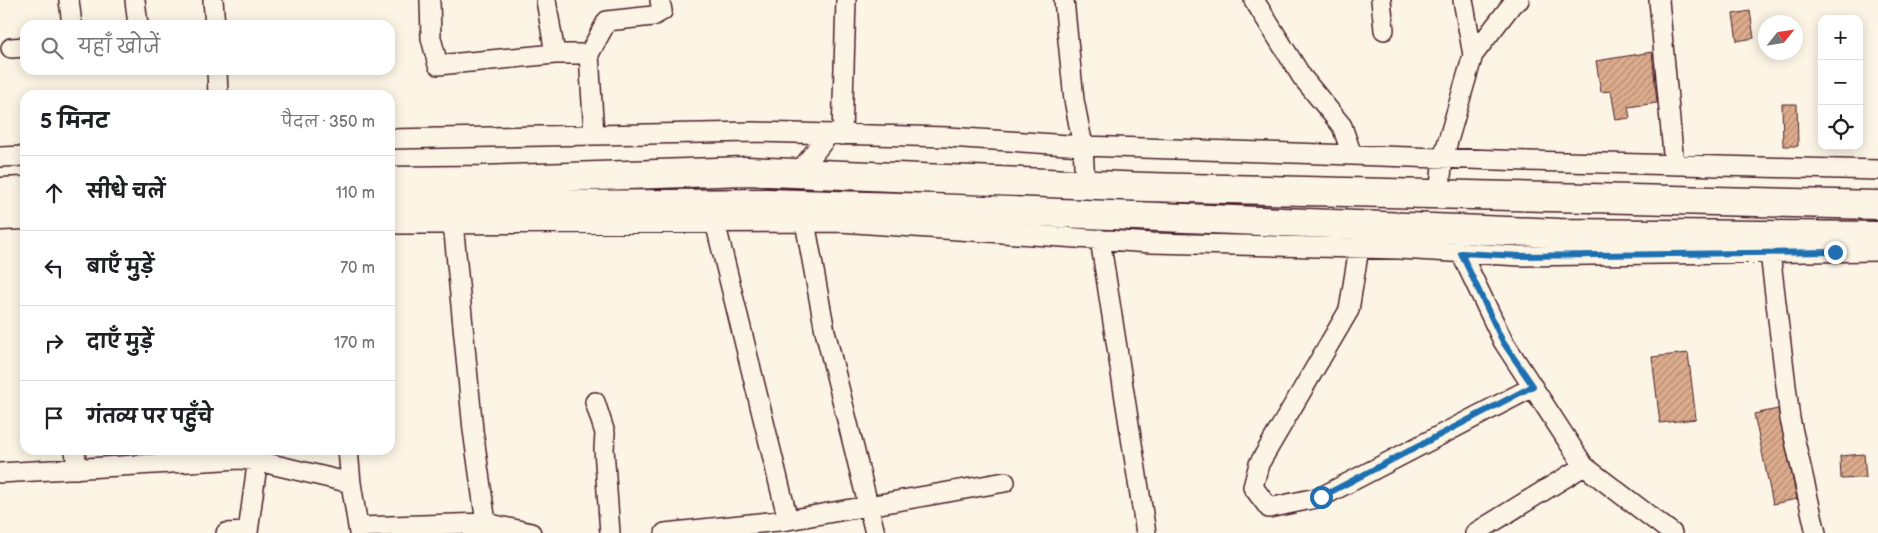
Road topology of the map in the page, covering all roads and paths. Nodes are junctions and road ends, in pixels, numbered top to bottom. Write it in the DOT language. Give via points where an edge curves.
graph roads {
  1 [pos="69,0"];
  2 [pos="135,0"];
  3 [pos="213,0"];
  4 [pos="430,0"];
  5 [pos="546,0"];
  6 [pos="660,0"];
  7 [pos="846,0"];
  8 [pos="1064,0"];
  9 [pos="1254,0"];
  10 [pos="1381,0"];
  11 [pos="1463,0"];
  12 [pos="1519,0"];
  13 [pos="1659,0"];
  14 [pos="71,20"];
  15 [pos="137,20"];
  16 [pos="215,20"];
  17 [pos="1384,30"];
  18 [pos="555,54"];
  19 [pos="589,54"];
  20 [pos="1473,55"];
  21 [pos="217,75"];
  22 [pos="218,90"];
  23 [pos="836,134"];
  24 [pos="594,135"];
  25 [pos="395,139"];
  26 [pos="1083,146"];
  27 [pos="1352,155"];
  28 [pos="20,156"];
  29 [pos="0,157"];
  30 [pos="1443,158"];
  31 [pos="1674,165"];
  32 [pos="1878,170"];
  33 [pos="799,172"];
  34 [pos="395,181"];
  35 [pos="1085,185"];
  36 [pos="20,191"];
  37 [pos="0,192"];
  38 [pos="1439,194"];
  39 [pos="1878,205"];
  40 [pos="395,207"];
  41 [pos="835,213"];
  42 [pos="20,215"];
  43 [pos="0,216"];
  44 [pos="453,222"];
  45 [pos="714,222"];
  46 [pos="805,222"];
  47 [pos="395,224"];
  48 [pos="1878,236"];
  49 [pos="1406,238"];
  50 [pos="1100,239"];
  51 [pos="1359,248"];
  52 [pos="1878,251"];
  53 [pos="1461,253"];
  54 [pos="1770,253"];
  55 [pos="1533,386"];
  56 [pos="595,402"];
  57 [pos="76,455"];
  58 [pos="348,455"];
  59 [pos="258,456"];
  60 [pos="1584,466"];
  61 [pos="77,469"];
  62 [pos="0,473"];
  63 [pos="1006,482"];
  64 [pos="351,483"];
  65 [pos="868,506"];
  66 [pos="788,520"];
  67 [pos="479,528"];
  68 [pos="744,529"];
  69 [pos="358,530"];
  70 [pos="226,533"];
  71 [pos="531,533"];
  72 [pos="610,533"];
  73 [pos="665,533"];
  74 [pos="875,533"];
  75 [pos="1146,533"];
  76 [pos="1475,533"];
  77 [pos="1672,533"];
  78 [pos="1816,533"];
  1 -- 14 [label="street"];
  2 -- 15 [label="street"];
  3 -- 16 [label="street"];
  4 -- 18 [label="street" via="431,38 438,65"];
  5 -- 18 [label="street"];
  6 -- 19 [label="street" via="662,11 653,16 607,21"];
  7 -- 23 [label="street"];
  8 -- 26 [label="street" via="1074,100"];
  9 -- 27 [label="street" via="1302,77 1342,126"];
  10 -- 17 [label="street"];
  11 -- 20 [label="street"];
  12 -- 20 [label="street" via="1513,3"];
  13 -- 31 [label="street"];
  18 -- 19 [label="street"];
  19 -- 24 [label="street"];
  20 -- 30 [label="street"];
  21 -- 22 [label="street"];
  23 -- 24 [label="street"];
  23 -- 26 [label="street"];
  23 -- 33 [label="street"];
  24 -- 25 [label="street"];
  26 -- 27 [label="street"];
  26 -- 35 [label="street"];
  27 -- 30 [label="street"];
  28 -- 29 [label="street"];
  30 -- 31 [label="street"];
  30 -- 38 [label="street"];
  31 -- 32 [label="street"];
  33 -- 34 [label="highway"];
  33 -- 35 [label="highway"];
  35 -- 38 [label="highway"];
  36 -- 37 [label="highway"];
  38 -- 39 [label="highway"];
  40 -- 41 [label="highway" via="766,203"];
  41 -- 46 [label="street"];
  41 -- 49 [label="highway" via="933,208"];
  41 -- 50 [label="street"];
  42 -- 43 [label="highway"];
  44 -- 45 [label="street"];
  44 -- 47 [label="street"];
  44 -- 67 [label="street"];
  45 -- 46 [label="street"];
  45 -- 66 [label="street"];
  46 -- 65 [label="street" via="825,331"];
  48 -- 49 [label="highway" via="1560,233"];
  49 -- 51 [label="street"];
  49 -- 53 [label="street"];
  50 -- 51 [label="street"];
  50 -- 75 [label="street"];
  51 -- 55 [label="street" via="1349,310 1258,464 1252,487 1269,508 1321,497"];
  52 -- 54 [label="street"];
  53 -- 54 [label="street" via="1520,256"];
  53 -- 55 [label="street" via="1503,342"];
  54 -- 78 [label="street" via="1790,419"];
  55 -- 60 [label="street"];
  56 -- 72 [label="street" via="605,433"];
  57 -- 61 [label="street"];
  58 -- 64 [label="street"];
  59 -- 61 [label="street"];
  59 -- 64 [label="street"];
  59 -- 70 [label="street" via="248,532"];
  60 -- 76 [label="street"];
  60 -- 77 [label="street"];
  61 -- 62 [label="street"];
  63 -- 65 [label="street"];
  64 -- 69 [label="street"];
  65 -- 66 [label="street"];
  65 -- 74 [label="street"];
  66 -- 68 [label="street"];
  67 -- 69 [label="street"];
  67 -- 71 [label="street"];
  68 -- 73 [label="street"];
}
